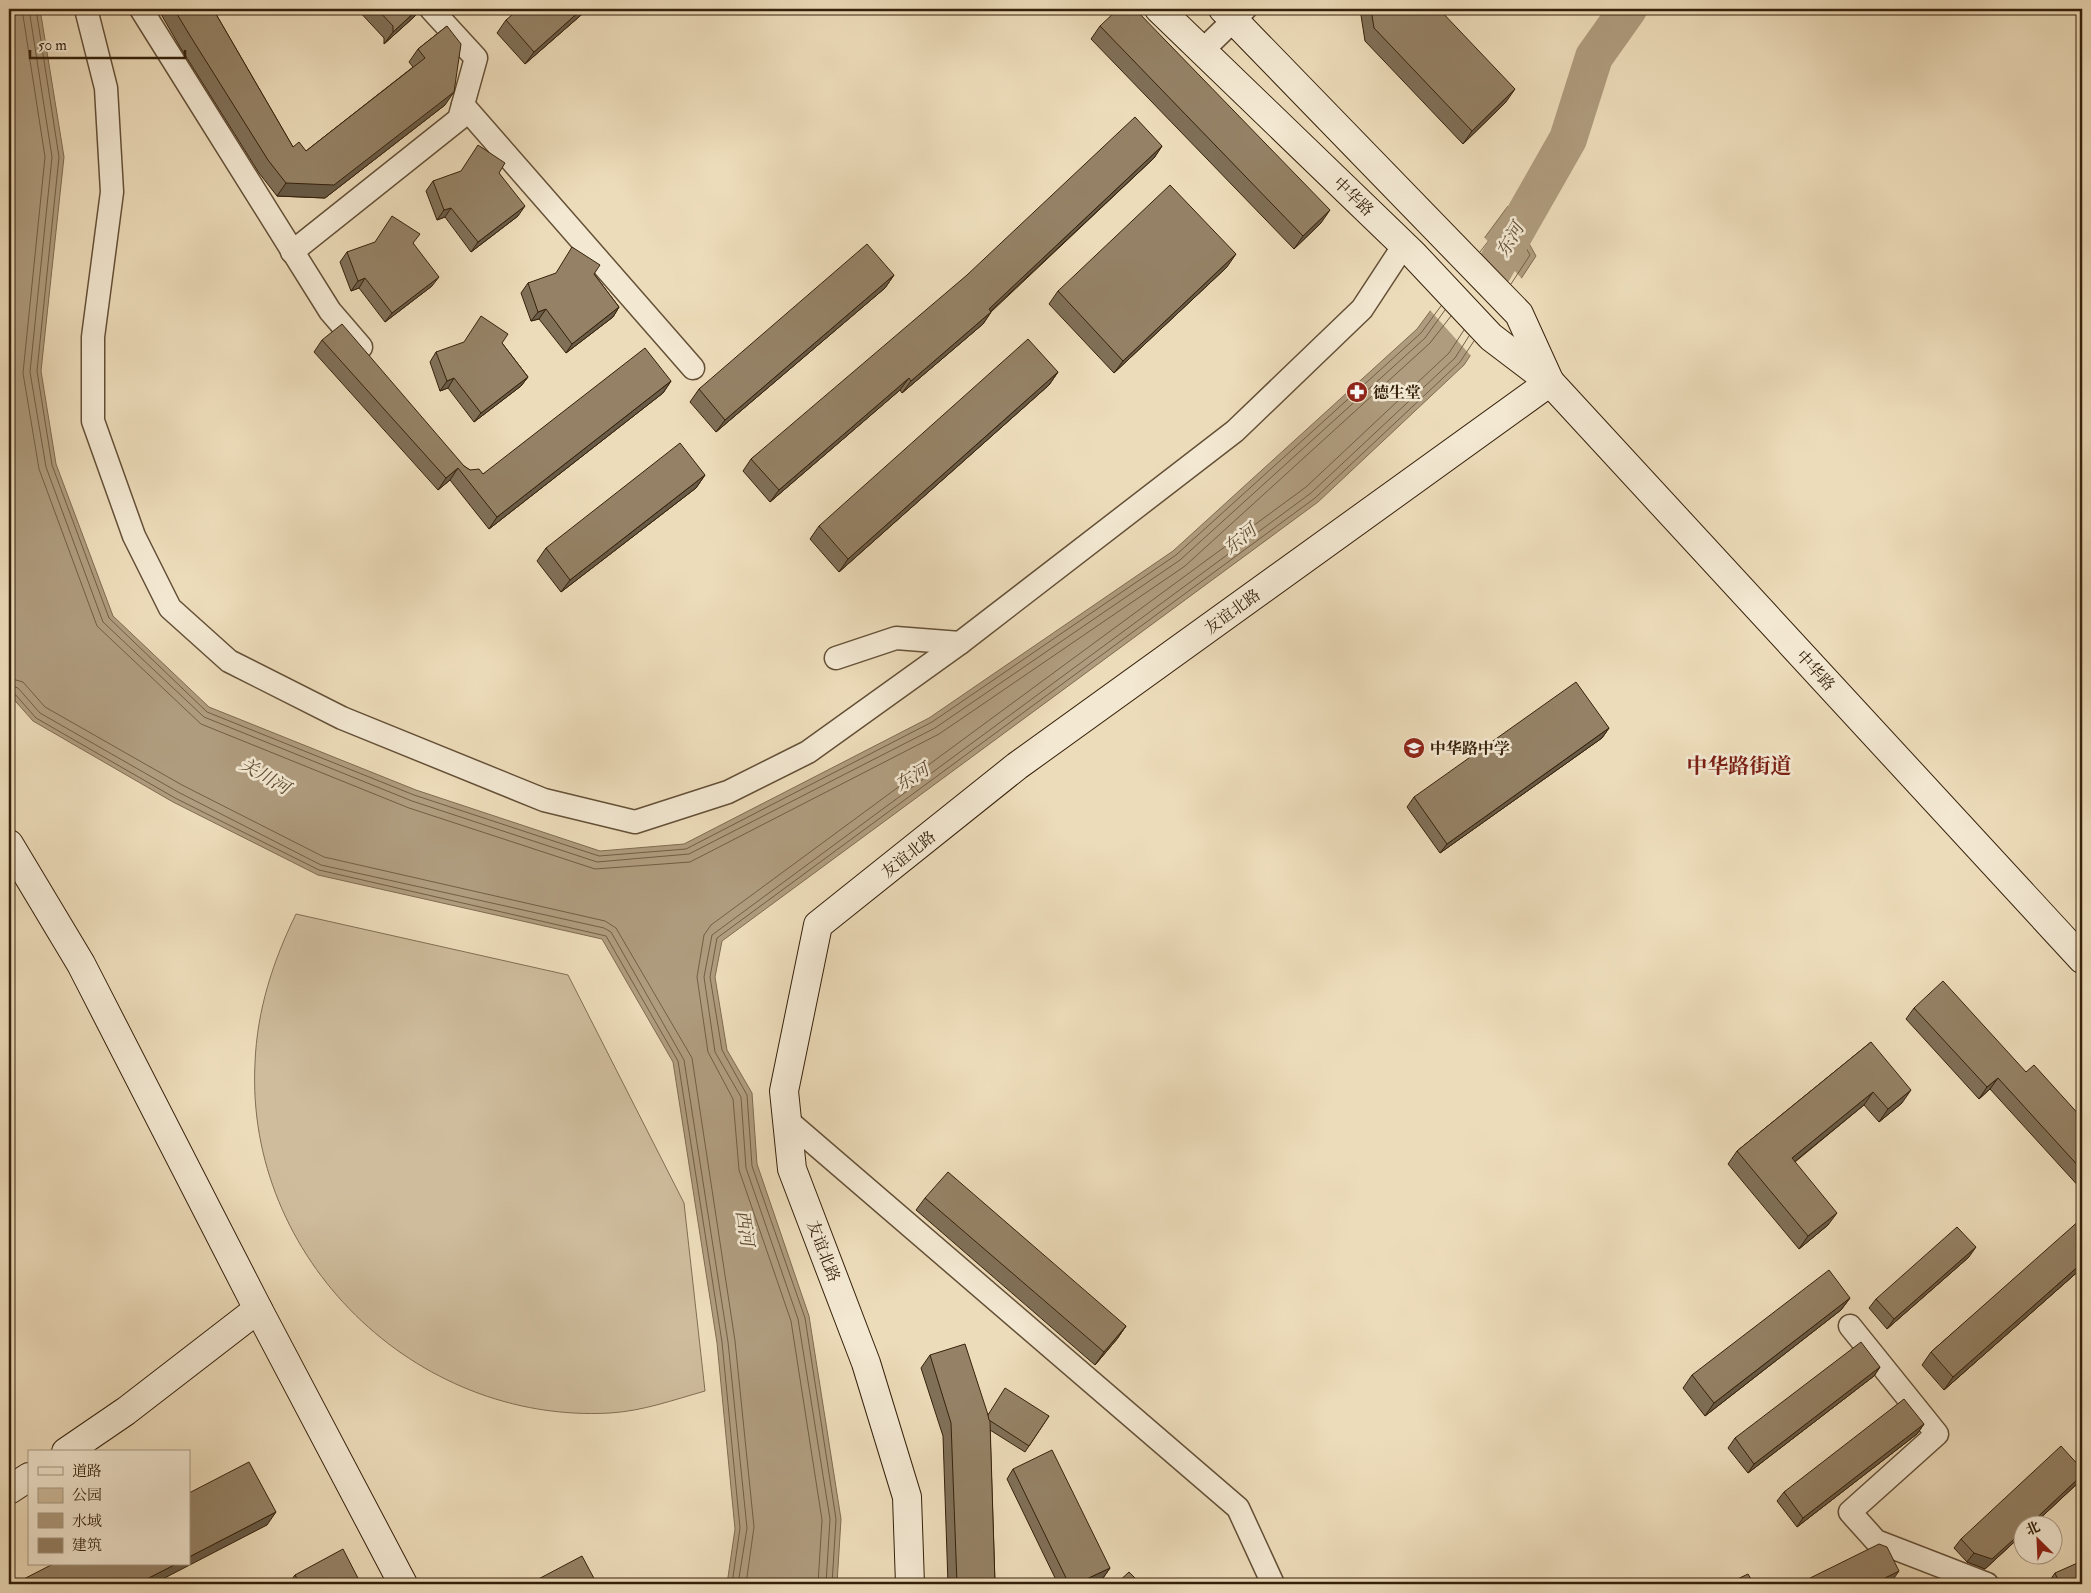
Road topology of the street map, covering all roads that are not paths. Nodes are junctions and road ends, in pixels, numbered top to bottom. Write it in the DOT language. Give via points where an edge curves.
graph roads {
  1 [pos="86,9"];
  2 [pos="141,9"];
  3 [pos="431,9"];
  4 [pos="1159,9"];
  5 [pos="1234,12"];
  6 [pos="1204,49"];
  7 [pos="463,105"];
  8 [pos="1408,249"];
  9 [pos="292,252"];
  10 [pos="375,364"];
  11 [pos="693,368"];
  12 [pos="1550,382"];
  13 [pos="960,643"];
  14 [pos="836,658"];
  15 [pos="9,844"];
  16 [pos="2082,959"];
  17 [pos="787,1120"];
  18 [pos="258,1309"];
  19 [pos="1850,1326"];
  20 [pos="69,1450"];
  21 [pos="28,1478"];
  22 [pos="9,1490"];
  23 [pos="403,1584"];
  24 [pos="910,1584"];
  25 [pos="1273,1584"];
  26 [pos="1987,1584"];
  1 -- 13 [label="street" via="106,88 112,192 93,337 93,421 134,536 170,608 229,661 342,718 544,800 635,822 728,792 808,752"];
  2 -- 9 [label="street"];
  3 -- 7 [label="street" via="476,58"];
  4 -- 6 [label="street, 中华路"];
  5 -- 6 [label="street"];
  5 -- 12 [label="street, 中华路" via="1520,314"];
  6 -- 8 [label="street, 中华路"];
  7 -- 9 [label="street" via="459,119"];
  7 -- 11 [label="street"];
  8 -- 12 [label="street, 中华路" via="1491,337"];
  8 -- 13 [label="street" via="1362,308 1236,431"];
  9 -- 10 [label="street" via="330,311"];
  12 -- 16 [label="street, 中华路"];
  12 -- 17 [label="street, 友谊北路" via="1017,766 818,925 784,1091"];
  13 -- 14 [label="street" via="896,638"];
  15 -- 18 [label="street" via="81,964"];
  17 -- 24 [label="street, 友谊北路" via="792,1168 866,1363 907,1497"];
  17 -- 25 [label="street" via="1238,1508"];
  18 -- 20 [label="street" via="126,1411"];
  18 -- 23 [label="street"];
  19 -- 26 [label="street" via="1937,1434 1850,1512 1876,1541"];
  21 -- 22 [label="street"];
}
